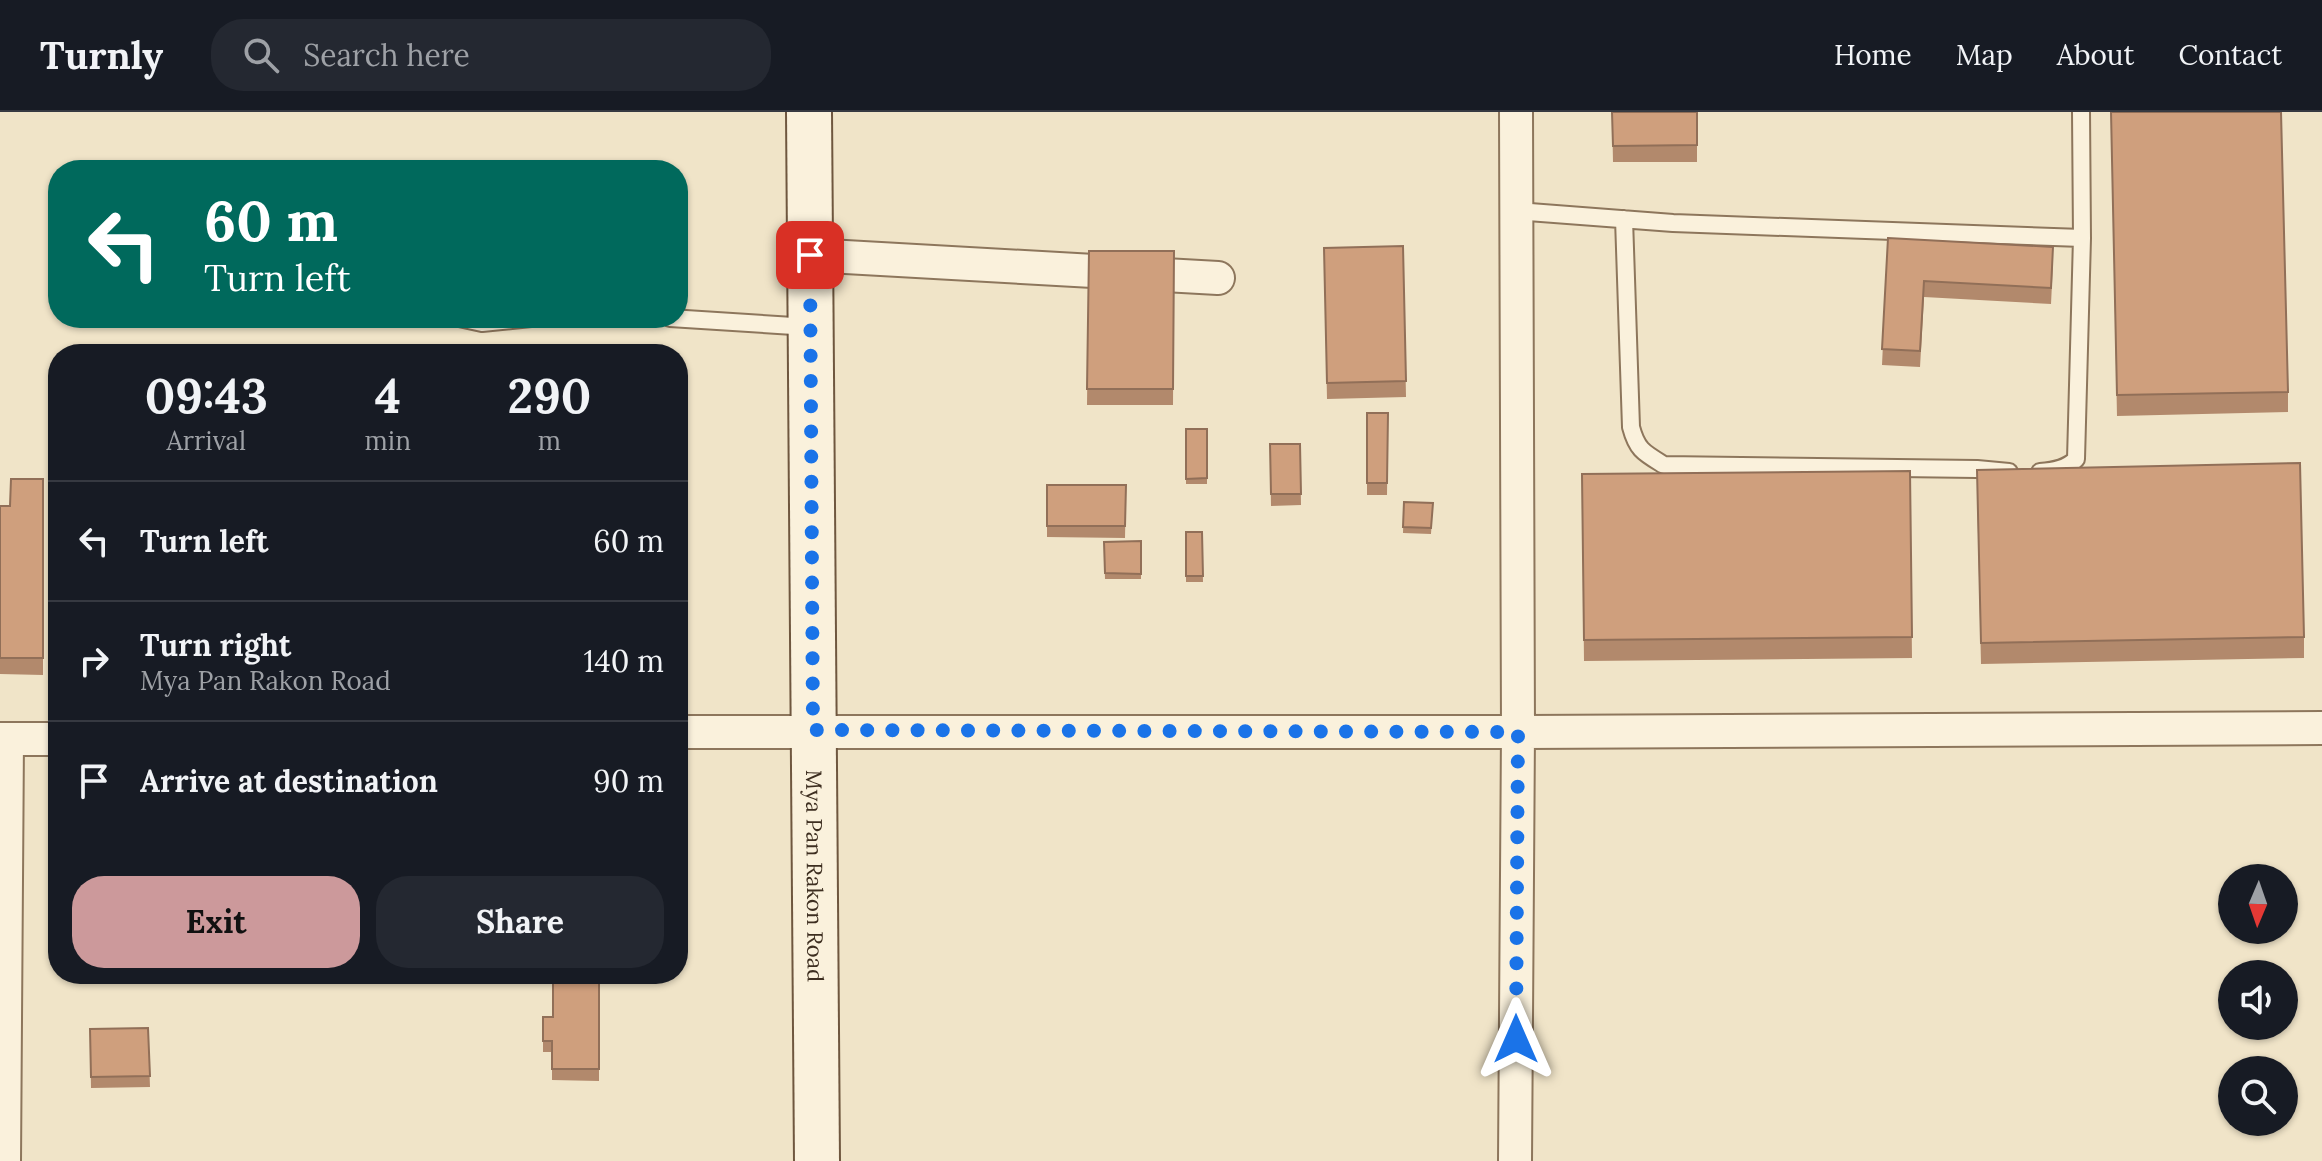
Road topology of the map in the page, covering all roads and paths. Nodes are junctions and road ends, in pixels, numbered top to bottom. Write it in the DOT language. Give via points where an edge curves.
graph roads {
  1 [pos="809,112"];
  2 [pos="1516,112"];
  3 [pos="2081,112"];
  4 [pos="1516,211"];
  5 [pos="1624,219"];
  6 [pos="2082,238"];
  7 [pos="810,255"];
  8 [pos="1218,278"];
  9 [pos="688,319"];
  10 [pos="811,327"];
  11 [pos="2322,728"];
  12 [pos="813,730"];
  13 [pos="688,732"];
  14 [pos="1518,732"];
  15 [pos="4,739"];
  16 [pos="48,739"];
  17 [pos="4,1161"];
  18 [pos="817,1161"];
  19 [pos="1515,1161"];
  1 -- 7 [label="street, Mya Pan Rakon Road"];
  2 -- 4 [label="street"];
  3 -- 6 [label="lane"];
  4 -- 5 [label="lane"];
  4 -- 14 [label="street"];
  5 -- 6 [label="lane"];
  5 -- 6 [label="lane" via="1631,427 1642,452 1664,465 2025,473 2070,465 2076,459"];
  7 -- 8 [label="street"];
  7 -- 10 [label="street, Mya Pan Rakon Road"];
  9 -- 10 [label="lane"];
  10 -- 12 [label="street, Mya Pan Rakon Road"];
  11 -- 14 [label="street"];
  12 -- 13 [label="street"];
  12 -- 14 [label="street"];
  12 -- 18 [label="street, Mya Pan Rakon Road"];
  14 -- 19 [label="street"];
  15 -- 16 [label="street"];
  15 -- 17 [label="street"];
}
